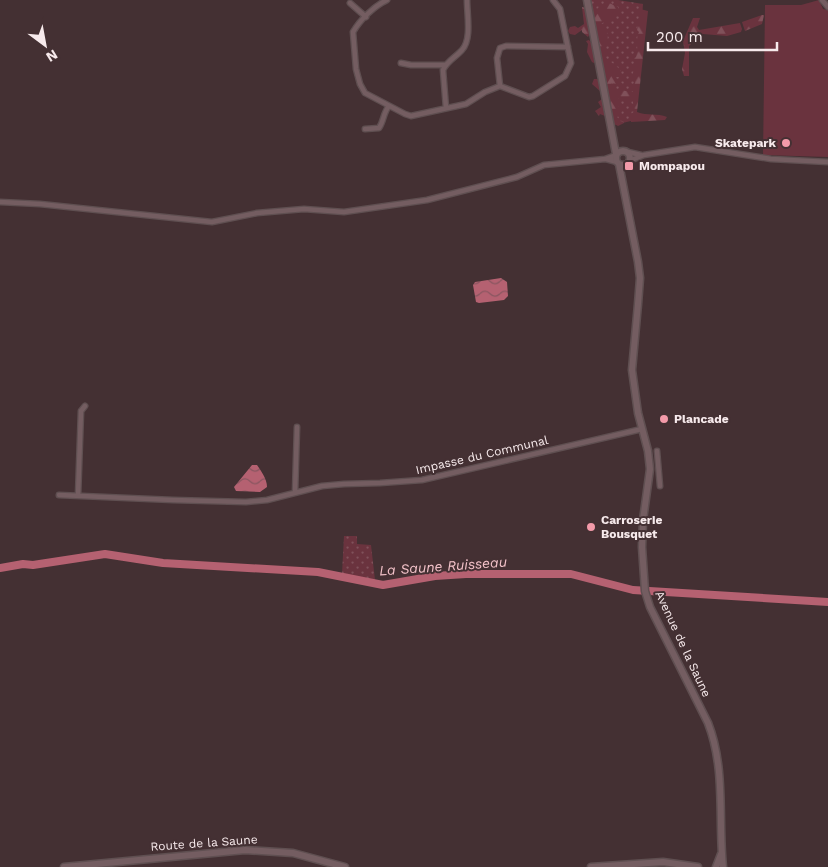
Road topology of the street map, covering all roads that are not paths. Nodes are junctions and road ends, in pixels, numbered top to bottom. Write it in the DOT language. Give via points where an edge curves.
graph roads {
  1 [pos="387,0"];
  2 [pos="466,0"];
  3 [pos="553,0"];
  4 [pos="587,0"];
  5 [pos="822,0"];
  6 [pos="350,3"];
  7 [pos="828,7"];
  8 [pos="366,17"];
  9 [pos="568,47"];
  10 [pos="401,63"];
  11 [pos="445,65"];
  12 [pos="500,86"];
  13 [pos="389,106"];
  14 [pos="446,108"];
  15 [pos="365,129"];
  16 [pos="614,138"];
  17 [pos="626,151"];
  18 [pos="644,155"];
  19 [pos="617,159"];
  20 [pos="628,162"];
  21 [pos="828,162"];
  22 [pos="622,179"];
  23 [pos="0,202"];
  24 [pos="85,406"];
  25 [pos="297,427"];
  26 [pos="642,429"];
  27 [pos="657,451"];
  28 [pos="650,468"];
  29 [pos="659,468"];
  30 [pos="660,486"];
  31 [pos="295,493"];
  32 [pos="59,495"];
  33 [pos="78,496"];
  34 [pos="722,850"];
  35 [pos="64,867"];
  36 [pos="345,867"];
  37 [pos="591,867"];
  38 [pos="698,867"];
  39 [pos="716,867"];
  40 [pos="723,867"];
  1 -- 8 [label="street"];
  2 -- 11 [label="street" via="468,43"];
  3 -- 9 [label="street" via="560,9"];
  4 -- 16 [label="street, Avenue de la Saune"];
  5 -- 7 [label="street"];
  6 -- 8 [label="street"];
  8 -- 13 [label="street" via="353,32 356,69 365,93"];
  9 -- 12 [label="street" via="570,69 538,94 529,97"];
  9 -- 12 [label="street" via="500,48 497,58"];
  10 -- 11 [label="street"];
  11 -- 14 [label="street"];
  12 -- 14 [label="street" via="466,104"];
  13 -- 14 [label="street" via="412,116"];
  13 -- 15 [label="street" via="383,113 379,128"];
  16 -- 17 [label="street, Avenue de la Saune"];
  16 -- 19 [label="street, Avenue de la Saune"];
  17 -- 18 [label="street"];
  17 -- 19 [label="street"];
  17 -- 20 [label="street" via="630,156"];
  18 -- 20 [label="street"];
  18 -- 21 [label="street" via="702,147 772,159"];
  19 -- 20 [label="street"];
  19 -- 22 [label="street, Avenue de la Saune"];
  19 -- 23 [label="street" via="544,165 517,176 427,200 344,212 304,209 256,212 212,222"];
  20 -- 22 [label="street, Avenue de la Saune"];
  22 -- 26 [label="street, Avenue de la Saune" via="640,278 632,370"];
  24 -- 33 [label="street" via="81,411"];
  25 -- 31 [label="street"];
  26 -- 28 [label="street, Avenue de la Saune"];
  26 -- 31 [label="street, Impasse du Communal" via="422,480 344,484"];
  27 -- 29 [label="street"];
  28 -- 29 [label="street"];
  28 -- 34 [label="street, Avenue de la Saune" via="642,528 647,598 708,723 715,745"];
  29 -- 30 [label="street"];
  31 -- 33 [label="street, Impasse du Communal" via="277,499 246,502"];
  32 -- 33 [label="street, Impasse du Communal"];
  34 -- 39 [label="street, Avenue de la Saune"];
  34 -- 40 [label="street, Avenue de la Saune"];
  35 -- 36 [label="street, Route de la Saune" via="244,850 293,853"];
  37 -- 38 [label="street" via="663,862"];
}
